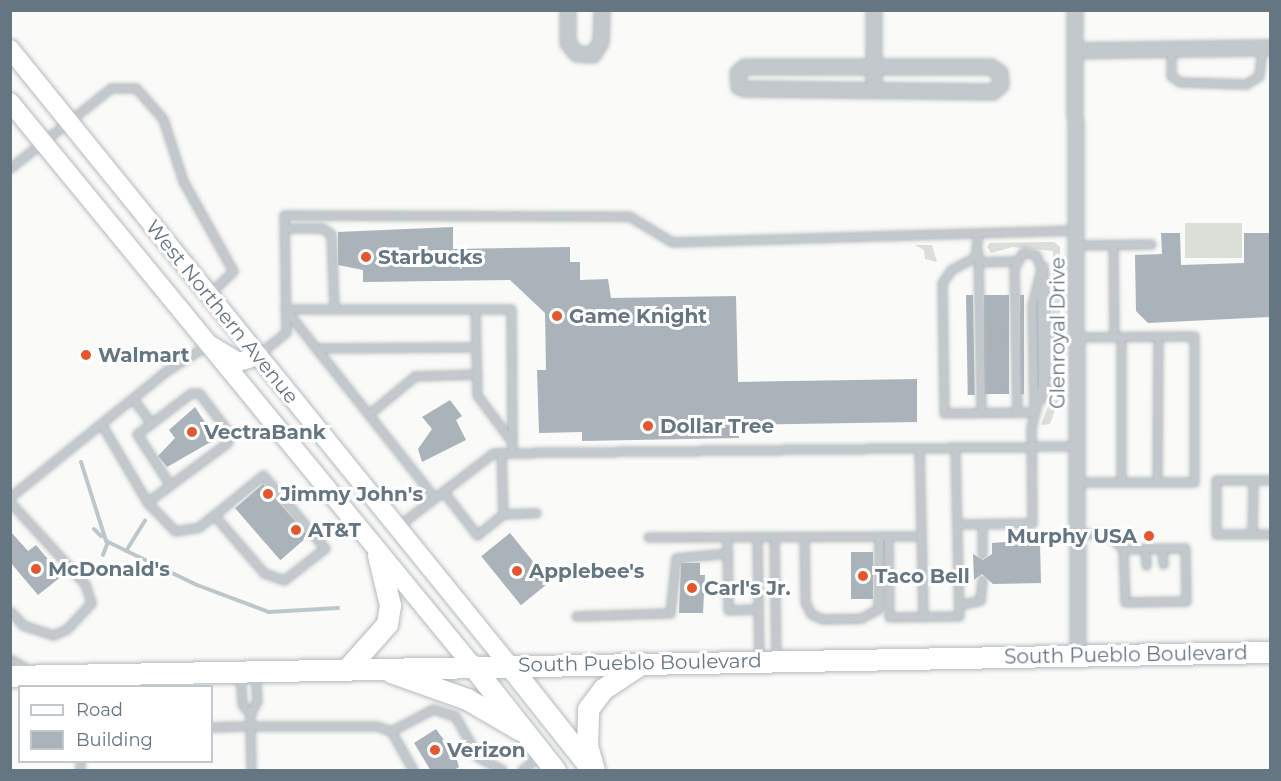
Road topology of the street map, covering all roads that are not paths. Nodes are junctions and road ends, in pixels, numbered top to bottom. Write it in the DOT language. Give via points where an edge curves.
graph roads {
  1 [pos="568,10"];
  2 [pos="602,10"];
  3 [pos="874,10"];
  4 [pos="1075,10"];
  5 [pos="1266,48"];
  6 [pos="10,49"];
  7 [pos="1171,50"];
  8 [pos="1076,51"];
  9 [pos="875,67"];
  10 [pos="874,90"];
  11 [pos="10,102"];
  12 [pos="68,120"];
  13 [pos="42,143"];
  14 [pos="10,168"];
  15 [pos="285,228"];
  16 [pos="1076,230"];
  17 [pos="978,233"];
  18 [pos="1151,244"];
  19 [pos="1077,245"];
  20 [pos="1113,245"];
  21 [pos="978,250"];
  22 [pos="1040,260"];
  23 [pos="978,261"];
  24 [pos="1016,261"];
  25 [pos="208,295"];
  26 [pos="285,309"];
  27 [pos="334,309"];
  28 [pos="475,309"];
  29 [pos="1158,336"];
  30 [pos="1077,337"];
  31 [pos="1118,337"];
  32 [pos="203,343"];
  33 [pos="476,347"];
  34 [pos="316,348"];
  35 [pos="257,356"];
  36 [pos="477,374"];
  37 [pos="133,399"];
  38 [pos="981,412"];
  39 [pos="1017,412"];
  40 [pos="1034,412"];
  41 [pos="369,414"];
  42 [pos="151,423"];
  43 [pos="102,425"];
  44 [pos="513,442"];
  45 [pos="1031,446"];
  46 [pos="1078,446"];
  47 [pos="955,447"];
  48 [pos="919,448"];
  49 [pos="501,452"];
  50 [pos="512,452"];
  51 [pos="1253,480"];
  52 [pos="1270,480"];
  53 [pos="1078,482"];
  54 [pos="1121,482"];
  55 [pos="1157,482"];
  56 [pos="171,485"];
  57 [pos="443,491"];
  58 [pos="10,497"];
  59 [pos="435,498"];
  60 [pos="10,502"];
  61 [pos="147,502"];
  62 [pos="536,513"];
  63 [pos="503,514"];
  64 [pos="214,515"];
  65 [pos="957,524"];
  66 [pos="982,524"];
  67 [pos="396,528"];
  68 [pos="1078,534"];
  69 [pos="1252,534"];
  70 [pos="1270,534"];
  71 [pos="879,536"];
  72 [pos="888,536"];
  73 [pos="921,536"];
  74 [pos="648,537"];
  75 [pos="728,537"];
  76 [pos="757,537"];
  77 [pos="774,537"];
  78 [pos="804,537"];
  79 [pos="1162,548"];
  80 [pos="1123,549"];
  81 [pos="1145,549"];
  82 [pos="728,553"];
  83 [pos="982,554"];
  84 [pos="378,555"];
  85 [pos="1163,564"];
  86 [pos="1146,565"];
  87 [pos="982,580"];
  88 [pos="1164,592"];
  89 [pos="1164,601"];
  90 [pos="959,605"];
  91 [pos="758,609"];
  92 [pos="10,611"];
  93 [pos="576,616"];
  94 [pos="923,617"];
  95 [pos="1270,652"];
  96 [pos="1078,656"];
  97 [pos="10,659"];
  98 [pos="768,660"];
  99 [pos="642,663"];
  100 [pos="472,665"];
  101 [pos="509,665"];
  102 [pos="382,668"];
  103 [pos="347,669"];
  104 [pos="248,671"];
  105 [pos="37,675"];
  106 [pos="10,676"];
  107 [pos="79,681"];
  108 [pos="250,714"];
  109 [pos="250,726"];
  110 [pos="213,727"];
  111 [pos="520,730"];
  112 [pos="392,731"];
  113 [pos="541,754"];
  114 [pos="251,771"];
  115 [pos="413,771"];
  116 [pos="502,771"];
  117 [pos="522,771"];
  118 [pos="555,771"];
  119 [pos="593,771"];
  1 -- 2 [label="street" via="568,43 577,54 593,55 601,42"];
  3 -- 9 [label="street"];
  4 -- 8 [label="street, Glenroyal Drive"];
  5 -- 7 [label="street"];
  5 -- 7 [label="lane" via="1259,76 1246,84 1180,82 1171,76"];
  6 -- 12 [label="main road, West Northern Avenue"];
  7 -- 8 [label="street"];
  8 -- 16 [label="street, Glenroyal Drive"];
  9 -- 10 [label="street"];
  9 -- 10 [label="street" via="991,67 1000,73 1000,85 993,92"];
  9 -- 10 [label="street" via="745,67 738,73 739,87 746,89"];
  11 -- 13 [label="main road, West Northern Avenue"];
  12 -- 13 [label="lane"];
  12 -- 25 [label="main road, West Northern Avenue"];
  12 -- 25 [label="lane" via="111,88 136,88 163,119 183,181 233,271"];
  13 -- 14 [label="lane"];
  13 -- 32 [label="main road, West Northern Avenue"];
  15 -- 17 [label="lane" via="284,215 629,216 672,242"];
  15 -- 26 [label="lane"];
  15 -- 27 [label="lane" via="322,228 331,234"];
  16 -- 17 [label="lane"];
  16 -- 19 [label="street, Glenroyal Drive"];
  17 -- 21 [label="lane"];
  18 -- 20 [label="lane"];
  19 -- 20 [label="lane"];
  19 -- 30 [label="street, Glenroyal Drive"];
  20 -- 31 [label="lane"];
  21 -- 23 [label="lane"];
  21 -- 38 [label="lane" via="942,283 944,413"];
  22 -- 24 [label="lane" via="1023,252"];
  22 -- 40 [label="lane" via="1032,306"];
  22 -- 40 [label="lane" via="1047,282 1049,383"];
  23 -- 24 [label="lane"];
  23 -- 38 [label="lane"];
  24 -- 39 [label="lane"];
  25 -- 35 [label="main road, West Northern Avenue"];
  26 -- 27 [label="lane"];
  26 -- 34 [label="lane"];
  26 -- 35 [label="lane" via="286,332"];
  27 -- 28 [label="lane"];
  28 -- 33 [label="lane"];
  28 -- 44 [label="lane" via="511,309"];
  29 -- 31 [label="lane"];
  29 -- 55 [label="lane"];
  29 -- 55 [label="lane" via="1194,336 1194,482"];
  30 -- 31 [label="lane"];
  30 -- 46 [label="street, Glenroyal Drive"];
  31 -- 54 [label="lane"];
  32 -- 35 [label="main road" via="239,362"];
  32 -- 37 [label="lane"];
  32 -- 84 [label="main road, West Northern Avenue"];
  33 -- 34 [label="lane"];
  33 -- 36 [label="lane"];
  34 -- 41 [label="lane"];
  35 -- 67 [label="main road, West Northern Avenue"];
  36 -- 41 [label="lane" via="415,376"];
  36 -- 44 [label="lane" via="477,394"];
  37 -- 42 [label="lane"];
  37 -- 43 [label="lane"];
  38 -- 39 [label="lane"];
  39 -- 40 [label="lane"];
  40 -- 45 [label="lane"];
  41 -- 59 [label="lane"];
  42 -- 56 [label="lane" via="137,434"];
  42 -- 56 [label="lane" via="191,393 200,393 230,434 227,443"];
  43 -- 58 [label="lane"];
  43 -- 61 [label="lane"];
  44 -- 50 [label="lane"];
  45 -- 46 [label="lane"];
  45 -- 47 [label="lane"];
  45 -- 66 [label="lane" via="1032,524"];
  46 -- 53 [label="street, Glenroyal Drive"];
  47 -- 48 [label="lane"];
  47 -- 65 [label="lane"];
  48 -- 50 [label="lane"];
  48 -- 73 [label="lane"];
  49 -- 50 [label="lane"];
  49 -- 57 [label="lane"];
  49 -- 63 [label="lane"];
  51 -- 52 [label="lane"];
  51 -- 69 [label="lane"];
  51 -- 69 [label="lane" via="1216,480 1216,534"];
  53 -- 54 [label="lane"];
  53 -- 68 [label="street, Glenroyal Drive"];
  54 -- 55 [label="lane"];
  56 -- 61 [label="lane"];
  57 -- 59 [label="lane"];
  57 -- 63 [label="lane" via="477,535"];
  59 -- 67 [label="lane"];
  60 -- 92 [label="lane" via="86,584 91,603 67,629 53,634 23,626"];
  61 -- 64 [label="lane" via="175,531 199,527"];
  62 -- 63 [label="lane"];
  64 -- 64 [label="lane" via="263,475 325,548 284,580 264,573"];
  65 -- 66 [label="lane"];
  65 -- 90 [label="lane"];
  66 -- 83 [label="lane"];
  67 -- 101 [label="main road, West Northern Avenue"];
  68 -- 80 [label="lane" via="1107,533"];
  68 -- 96 [label="street, Glenroyal Drive"];
  69 -- 70 [label="lane"];
  71 -- 72 [label="lane"];
  71 -- 78 [label="lane"];
  71 -- 78 [label="lane" via="878,609 861,618 832,619 815,617 807,609"];
  72 -- 73 [label="lane"];
  72 -- 94 [label="lane" via="889,617"];
  73 -- 94 [label="lane"];
  74 -- 75 [label="lane"];
  75 -- 76 [label="lane"];
  75 -- 82 [label="lane"];
  76 -- 77 [label="lane"];
  76 -- 91 [label="lane"];
  77 -- 78 [label="lane"];
  77 -- 98 [label="lane"];
  79 -- 81 [label="lane"];
  79 -- 85 [label="lane"];
  79 -- 89 [label="lane" via="1185,548 1186,601"];
  80 -- 81 [label="lane"];
  80 -- 89 [label="lane" via="1125,602 1147,597"];
  81 -- 86 [label="lane"];
  82 -- 91 [label="lane" via="729,610"];
  82 -- 93 [label="lane" via="680,555 674,563 673,609 649,615"];
  84 -- 100 [label="main road, West Northern Avenue"];
  84 -- 103 [label="main road" via="390,605 387,624"];
  87 -- 90 [label="lane" via="980,600"];
  88 -- 89 [label="lane"];
  90 -- 94 [label="lane" via="959,616"];
  91 -- 98 [label="lane"];
  95 -- 96 [label="main road, South Pueblo Boulevard"];
  96 -- 98 [label="main road, South Pueblo Boulevard"];
  97 -- 105 [label="lane"];
  98 -- 99 [label="main road, South Pueblo Boulevard"];
  99 -- 101 [label="main road, South Pueblo Boulevard"];
  99 -- 119 [label="main road" via="603,689 588,709 586,746"];
  100 -- 101 [label="main road, South Pueblo Boulevard"];
  100 -- 102 [label="main road, South Pueblo Boulevard"];
  100 -- 111 [label="main road, West Northern Avenue"];
  101 -- 119 [label="main road, West Northern Avenue"];
  102 -- 103 [label="main road, South Pueblo Boulevard"];
  102 -- 111 [label="main road" via="467,699"];
  103 -- 104 [label="main road, South Pueblo Boulevard"];
  104 -- 107 [label="main road, South Pueblo Boulevard"];
  104 -- 108 [label="lane" via="256,701"];
  104 -- 108 [label="lane" via="242,704"];
  105 -- 106 [label="main road, South Pueblo Boulevard"];
  105 -- 107 [label="main road, South Pueblo Boulevard"];
  108 -- 109 [label="lane"];
  109 -- 110 [label="lane"];
  109 -- 112 [label="lane" via="377,726"];
  109 -- 114 [label="lane"];
  111 -- 113 [label="main road, West Northern Avenue"];
  112 -- 115 [label="lane"];
  112 -- 116 [label="lane" via="433,710 445,710 455,716 487,767"];
  113 -- 117 [label="lane"];
  113 -- 118 [label="main road, West Northern Avenue"];
}
